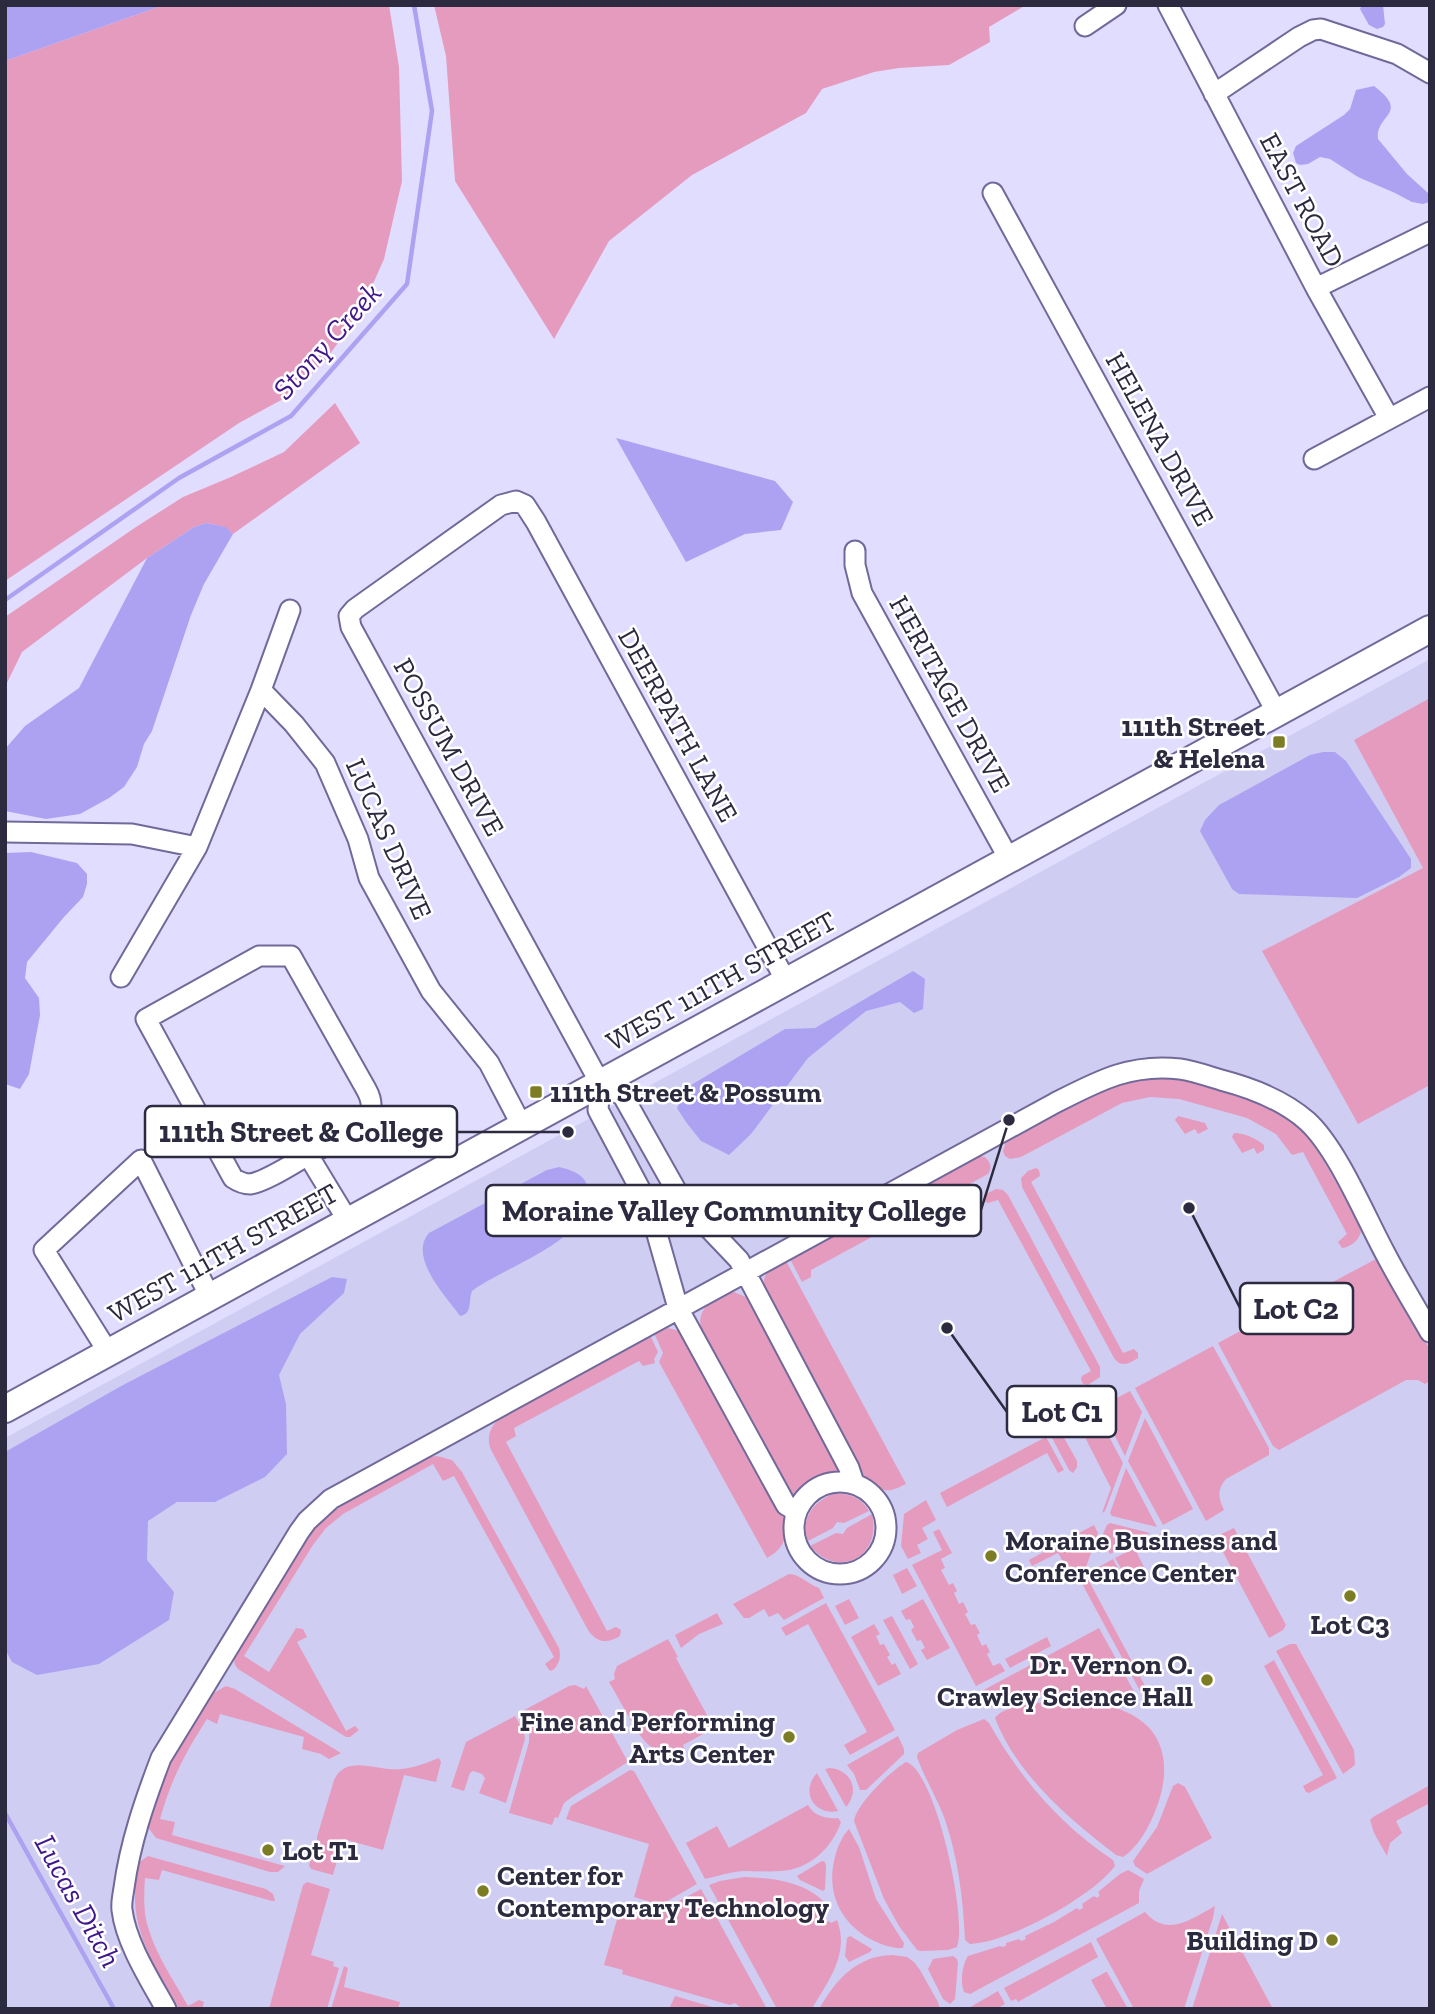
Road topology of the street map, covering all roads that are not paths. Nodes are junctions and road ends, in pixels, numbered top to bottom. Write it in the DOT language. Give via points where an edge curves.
graph roads {
  1 [pos="1116,5"];
  2 [pos="1168,5"];
  3 [pos="1085,26"];
  4 [pos="1430,73"];
  5 [pos="1214,94"];
  6 [pos="993,193"];
  7 [pos="1430,232"];
  8 [pos="1317,288"];
  9 [pos="1430,397"];
  10 [pos="1389,418"];
  11 [pos="1314,459"];
  12 [pos="516,501"];
  13 [pos="855,551"];
  14 [pos="290,610"];
  15 [pos="1430,629"];
  16 [pos="261,690"];
  17 [pos="1277,713"];
  18 [pos="5,832"];
  19 [pos="197,846"];
  20 [pos="1009,859"];
  21 [pos="121,977"];
  22 [pos="786,981"];
  23 [pos="600,1083"];
  24 [pos="522,1126"];
  25 [pos="308,1155"];
  26 [pos="348,1221"];
  27 [pos="745,1271"];
  28 [pos="209,1297"];
  29 [pos="678,1308"];
  30 [pos="1430,1332"];
  31 [pos="108,1352"];
  32 [pos="5,1409"];
  33 [pos="853,1483"];
  34 [pos="796,1511"];
  35 [pos="166,2009"];
  1 -- 3 [label="street"];
  2 -- 5 [label="street, EAST ROAD"];
  4 -- 5 [label="street" via="1397,54 1329,30 1313,30"];
  5 -- 8 [label="street, EAST ROAD"];
  6 -- 17 [label="street, HELENA DRIVE"];
  7 -- 8 [label="street"];
  8 -- 10 [label="street, EAST ROAD"];
  9 -- 10 [label="street"];
  10 -- 11 [label="street"];
  12 -- 22 [label="street, DEERPATH LANE" via="540,529"];
  12 -- 23 [label="street, POSSUM DRIVE" via="501,505 349,616"];
  13 -- 20 [label="street, HERITAGE DRIVE" via="862,593"];
  14 -- 16 [label="street"];
  15 -- 17 [label="main road, WEST 111TH STREET"];
  16 -- 19 [label="street"];
  16 -- 24 [label="street, LUCAS DRIVE" via="325,763 358,839 369,878 431,991 489,1063"];
  17 -- 20 [label="main road, WEST 111TH STREET"];
  18 -- 19 [label="street" via="131,834"];
  19 -- 21 [label="street"];
  20 -- 22 [label="main road, WEST 111TH STREET"];
  22 -- 23 [label="main road, WEST 111TH STREET"];
  23 -- 24 [label="main road, WEST 111TH STREET"];
  23 -- 27 [label="street" via="623,1096 681,1199"];
  23 -- 29 [label="street" via="597,1111 649,1206"];
  24 -- 26 [label="main road, WEST 111TH STREET"];
  25 -- 25 [label="street" via="362,1126 372,1104 291,956 259,956 146,1019 233,1178 249,1184 259,1181"];
  25 -- 26 [label="street"];
  26 -- 28 [label="main road, WEST 111TH STREET"];
  27 -- 29 [label="street"];
  27 -- 30 [label="street" via="1098,1081 1151,1067 1183,1069 1269,1096 1308,1122 1337,1162"];
  27 -- 33 [label="street"];
  28 -- 31 [label="main road, WEST 111TH STREET"];
  28 -- 31 [label="street" via="141,1160 44,1250"];
  29 -- 34 [label="street" via="786,1505"];
  29 -- 35 [label="street" via="331,1499 307,1521 161,1758 133,1842 121,1908 134,1950"];
  31 -- 32 [label="main road, WEST 111TH STREET"];
  33 -- 34 [label="street" via="826,1483 803,1499"];
  33 -- 34 [label="street" via="873,1495 885,1517 883,1546 862,1569 846,1574 816,1567 798,1548"];
}
